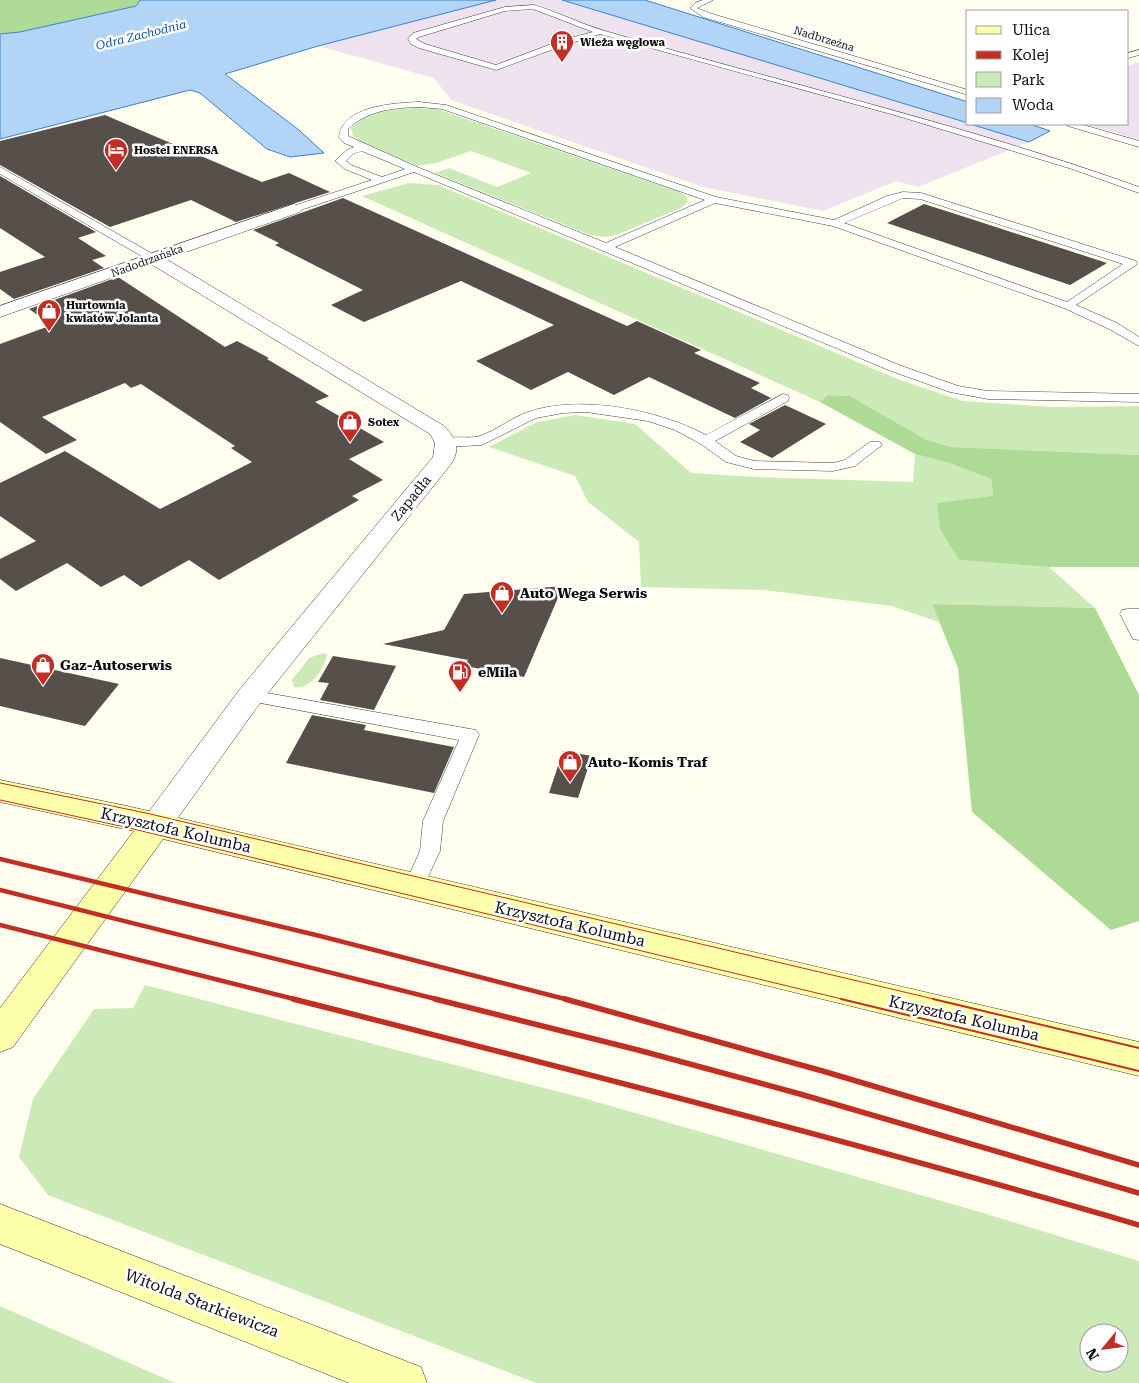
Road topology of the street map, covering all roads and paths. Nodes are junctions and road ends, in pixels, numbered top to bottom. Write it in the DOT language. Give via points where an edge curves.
graph roads {
  1 [pos="710,0"];
  2 [pos="600,32"];
  3 [pos="966,92"];
  4 [pos="1074,125"];
  5 [pos="1139,144"];
  6 [pos="361,148"];
  7 [pos="414,169"];
  8 [pos="0,170"];
  9 [pos="382,180"];
  10 [pos="1139,190"];
  11 [pos="714,200"];
  12 [pos="294,209"];
  13 [pos="835,223"];
  14 [pos="606,247"];
  15 [pos="154,259"];
  16 [pos="1068,306"];
  17 [pos="0,312"];
  18 [pos="1139,342"];
  19 [pos="783,398"];
  20 [pos="1139,398"];
  21 [pos="706,441"];
  22 [pos="447,443"];
  23 [pos="874,445"];
  24 [pos="1139,614"];
  25 [pos="1139,635"];
  26 [pos="250,696"];
  27 [pos="0,791"];
  28 [pos="156,825"];
  29 [pos="414,886"];
  30 [pos="0,1036"];
  31 [pos="1139,1059"];
  32 [pos="0,1224"];
  33 [pos="404,1383"];
  1 -- 3 [label="lane, Nadbrzeżna" via="693,8 706,15"];
  2 -- 2 [label="lane" via="496,68 422,46 412,39 496,11 525,6"];
  2 -- 10 [label="lane" via="901,114"];
  4 -- 5 [label="lane"];
  6 -- 7 [label="lane"];
  6 -- 9 [label="lane" via="340,161"];
  6 -- 11 [label="lane" via="343,137 344,128 352,120 387,108 417,104 437,106"];
  7 -- 9 [label="lane"];
  7 -- 14 [label="lane"];
  8 -- 15 [label="lane"];
  9 -- 12 [label="lane"];
  11 -- 13 [label="lane"];
  11 -- 14 [label="lane"];
  12 -- 15 [label="street, Nadodrzańska"];
  13 -- 16 [label="lane"];
  13 -- 16 [label="lane" via="891,198 921,196 1132,263"];
  14 -- 20 [label="lane" via="895,368 955,389 988,395"];
  15 -- 17 [label="street, Nadodrzańska"];
  15 -- 22 [label="street" via="437,430"];
  16 -- 18 [label="lane"];
  19 -- 21 [label="lane"];
  21 -- 22 [label="lane" via="680,427 650,417 586,408 532,415 482,440"];
  21 -- 23 [label="lane" via="731,459 754,465 833,467 850,463"];
  22 -- 26 [label="street, Zapadła" via="443,459"];
  24 -- 25 [label="lane" via="1128,614"];
  26 -- 28 [label="street, Zapadła"];
  26 -- 29 [label="lane" via="470,736 433,821 430,851"];
  27 -- 28 [label="street, Krzysztofa Kolumba"];
  28 -- 29 [label="street, Krzysztofa Kolumba"];
  28 -- 30 [label="street"];
  29 -- 31 [label="street, Krzysztofa Kolumba"];
  32 -- 33 [label="street, Witolda Starkiewicza"];
}
